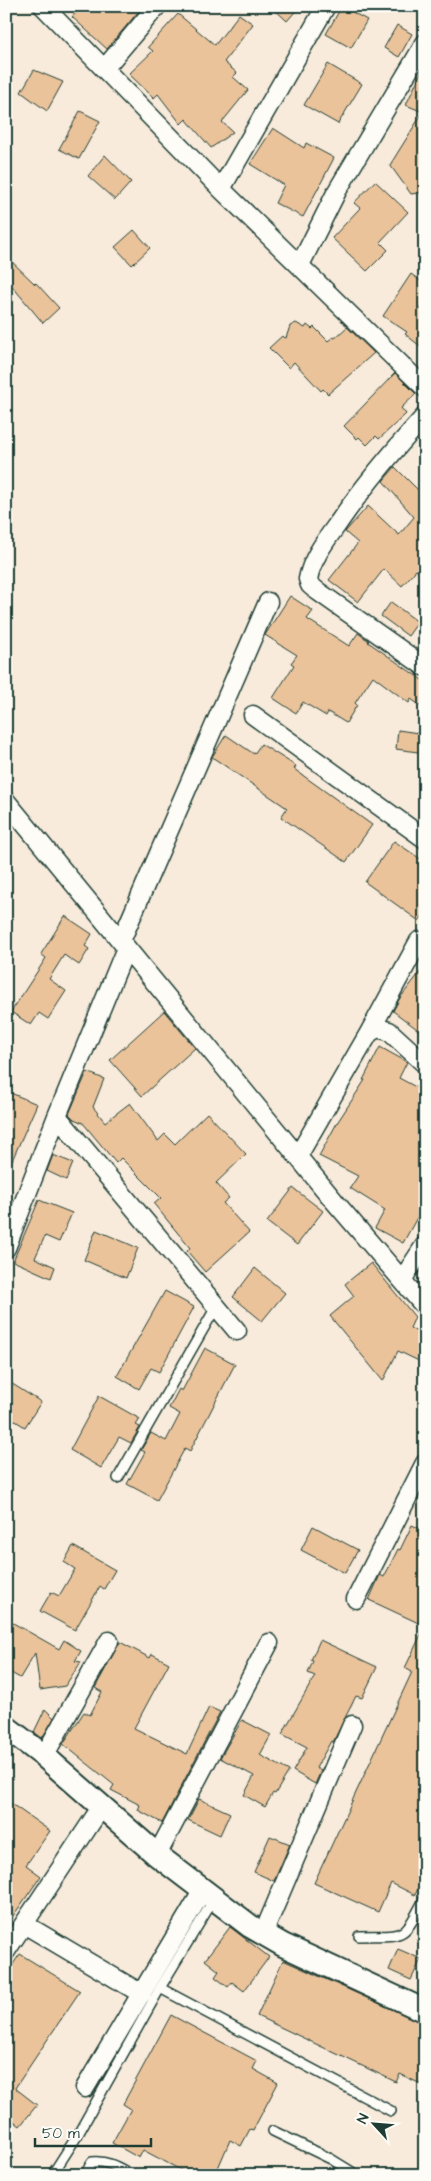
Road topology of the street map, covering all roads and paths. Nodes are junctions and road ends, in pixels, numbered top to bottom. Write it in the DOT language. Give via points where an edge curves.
graph roads {
  1 [pos="43,6"];
  2 [pos="157,6"];
  3 [pos="326,6"];
  4 [pos="425,42"];
  5 [pos="104,69"];
  6 [pos="221,189"];
  7 [pos="300,265"];
  8 [pos="425,388"];
  9 [pos="425,416"];
  10 [pos="268,602"];
  11 [pos="425,667"];
  12 [pos="253,715"];
  13 [pos="6,801"];
  14 [pos="425,838"];
  15 [pos="419,941"];
  16 [pos="124,944"];
  17 [pos="369,1033"];
  18 [pos="425,1064"];
  19 [pos="57,1116"];
  20 [pos="298,1156"];
  21 [pos="425,1245"];
  22 [pos="6,1248"];
  23 [pos="402,1280"];
  24 [pos="216,1306"];
  25 [pos="425,1307"];
  26 [pos="237,1330"];
  27 [pos="425,1463"];
  28 [pos="118,1478"];
  29 [pos="356,1599"];
  30 [pos="110,1641"];
  31 [pos="270,1643"];
  32 [pos="352,1725"];
  33 [pos="6,1727"];
  34 [pos="44,1756"];
  35 [pos="102,1806"];
  36 [pos="157,1855"];
  37 [pos="208,1895"];
  38 [pos="425,1898"];
  39 [pos="24,1924"];
  40 [pos="263,1934"];
  41 [pos="359,1936"];
  42 [pos="6,1951"];
  43 [pos="160,1988"];
  44 [pos="142,1994"];
  45 [pos="425,2011"];
  46 [pos="85,2088"];
  47 [pos="391,2111"];
  48 [pos="273,2131"];
  49 [pos="52,2175"];
  50 [pos="85,2175"];
  51 [pos="132,2175"];
  52 [pos="357,2175"];
  1 -- 5 [label="street"];
  2 -- 5 [label="street"];
  3 -- 6 [label="street"];
  4 -- 7 [label="street" via="337,190"];
  5 -- 6 [label="street"];
  6 -- 7 [label="street"];
  7 -- 8 [label="street"];
  9 -- 11 [label="street" via="357,496 320,548 308,580 316,590"];
  10 -- 16 [label="street"];
  12 -- 14 [label="street"];
  13 -- 16 [label="street"];
  15 -- 17 [label="street"];
  16 -- 19 [label="street"];
  16 -- 20 [label="street"];
  17 -- 18 [label="street" via="377,1028 389,1031"];
  17 -- 20 [label="street"];
  19 -- 22 [label="street"];
  19 -- 24 [label="street"];
  20 -- 23 [label="street"];
  21 -- 23 [label="street"];
  23 -- 25 [label="street"];
  24 -- 26 [label="street"];
  24 -- 28 [label="lane"];
  27 -- 29 [label="street"];
  30 -- 34 [label="street"];
  31 -- 36 [label="street"];
  32 -- 40 [label="street"];
  33 -- 34 [label="street"];
  34 -- 35 [label="street"];
  35 -- 36 [label="street"];
  35 -- 39 [label="street"];
  36 -- 37 [label="street"];
  37 -- 40 [label="street"];
  37 -- 43 [label="lane"];
  37 -- 44 [label="street"];
  38 -- 41 [label="lane" via="409,1928 400,1936"];
  39 -- 42 [label="street"];
  39 -- 44 [label="street"];
  40 -- 45 [label="street"];
  43 -- 47 [label="lane"];
  43 -- 49 [label="lane"];
  44 -- 46 [label="street"];
  48 -- 52 [label="lane"];
  50 -- 51 [label="lane" via="92,2162 100,2161"];
}
